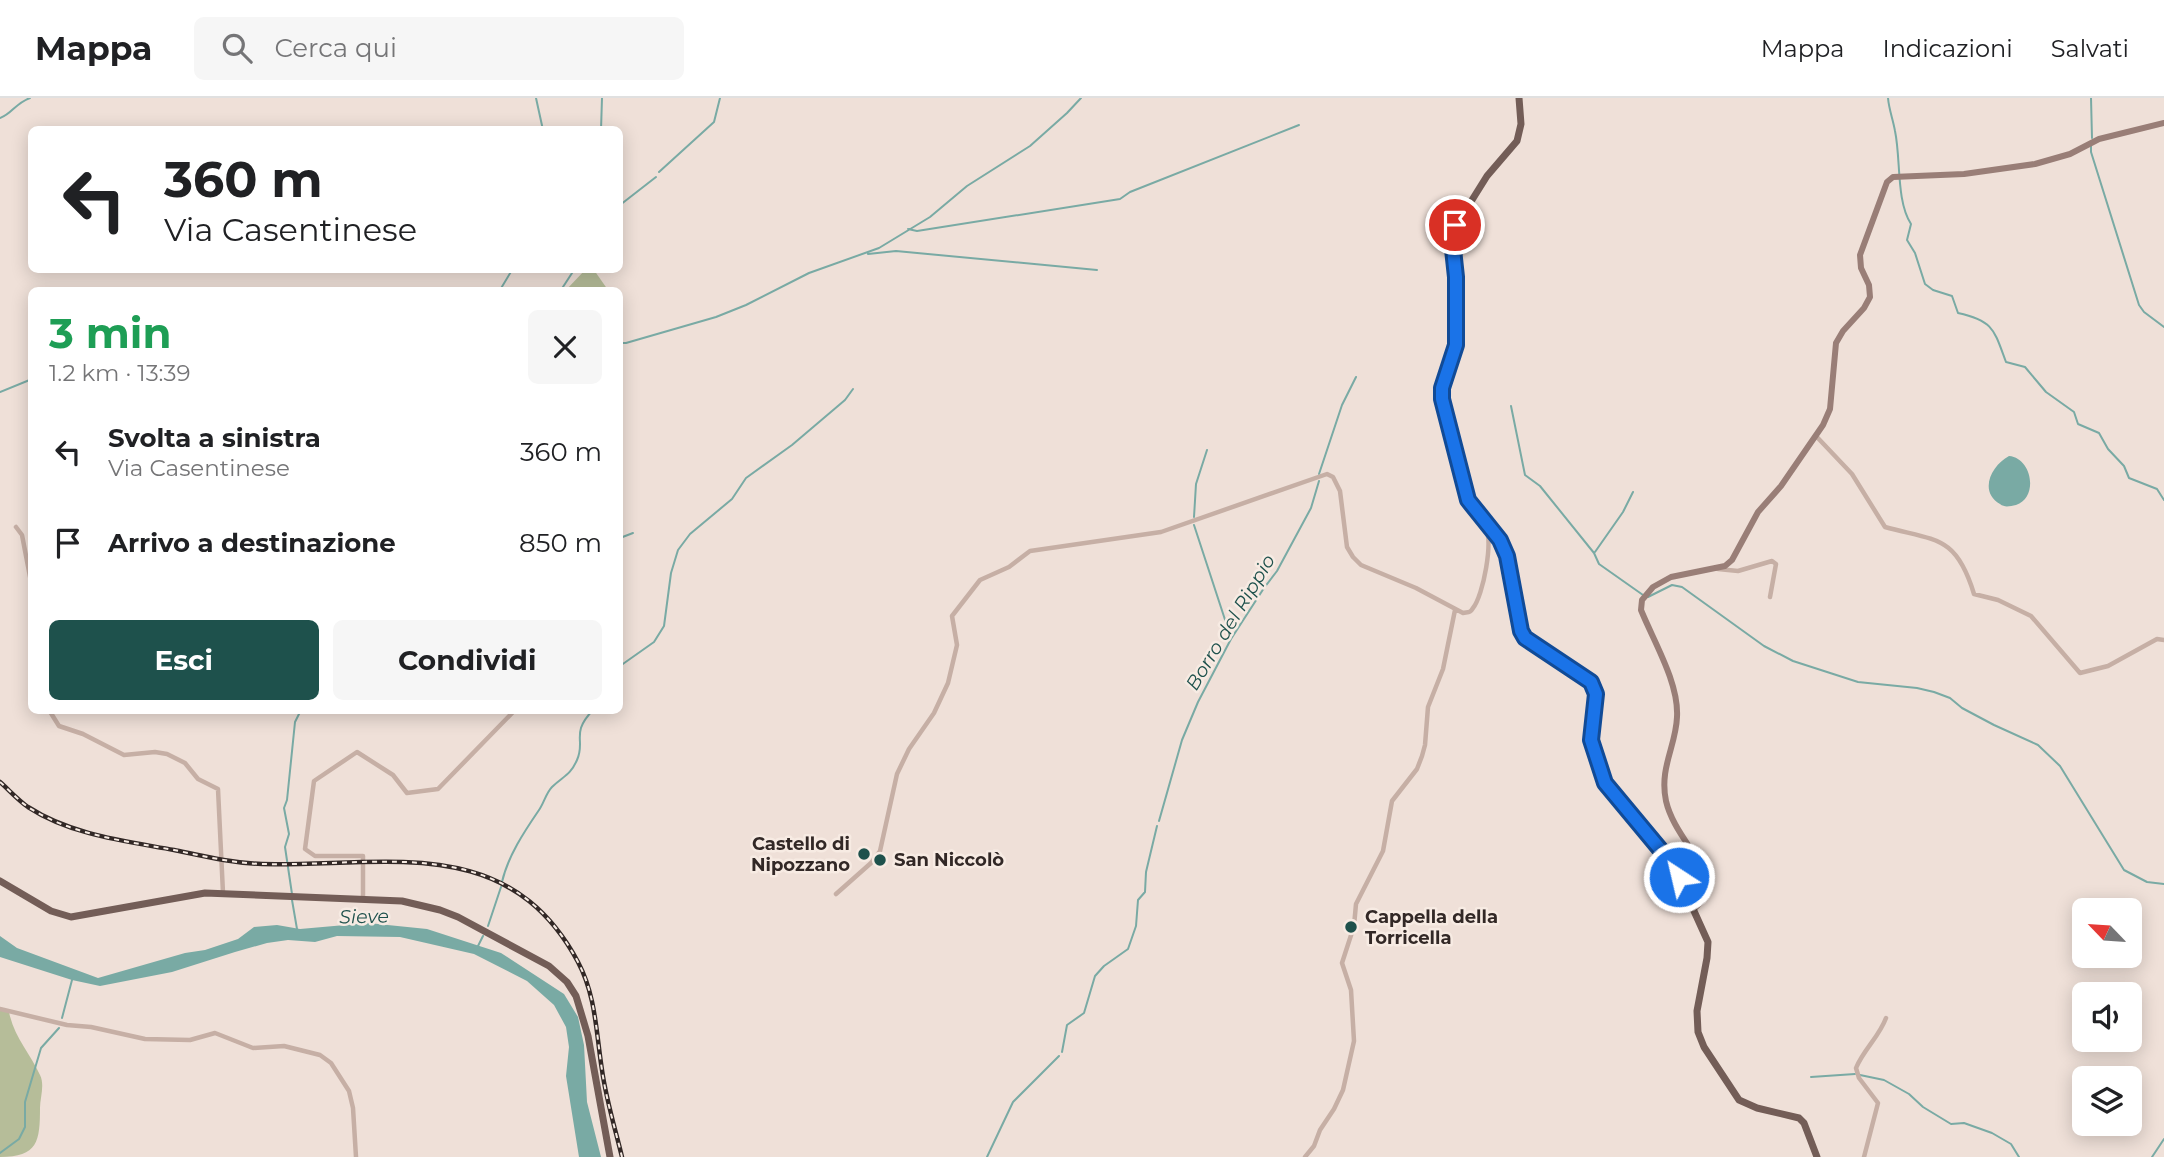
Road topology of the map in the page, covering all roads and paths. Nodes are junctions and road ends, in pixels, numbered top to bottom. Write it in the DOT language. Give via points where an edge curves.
graph roads {
  1 [pos="1519,98"];
  2 [pos="2164,123"];
  3 [pos="1816,435"];
  4 [pos="1486,523"];
  5 [pos="16,527"];
  6 [pos="28,566"];
  7 [pos="1716,569"];
  8 [pos="1770,597"];
  9 [pos="1455,610"];
  10 [pos="2164,640"];
  11 [pos="52,714"];
  12 [pos="511,714"];
  13 [pos="0,881"];
  14 [pos="223,893"];
  15 [pos="836,894"];
  16 [pos="363,898"];
  17 [pos="1694,909"];
  18 [pos="0,1009"];
  19 [pos="1886,1018"];
  20 [pos="356,1157"];
  21 [pos="610,1157"];
  22 [pos="1305,1157"];
  23 [pos="1817,1157"];
  24 [pos="1864,1157"];
  1 -- 4 [label="main road" via="1517,141 1487,176 1452,232 1456,345 1442,399 1468,500"];
  2 -- 3 [label="main road" via="2099,139 2035,164 1893,177 1860,255 1870,297 1836,343 1830,409"];
  3 -- 7 [label="main road" via="1750,523 1732,560"];
  3 -- 10 [label="street" via="1852,474 1885,527 1944,544 1957,557 1974,594 2031,616 2080,673 2108,666"];
  4 -- 9 [label="street" via="1488,555 1477,601 1469,612"];
  4 -- 17 [label="main road" via="1507,556 1521,631 1531,643 1595,687 1591,740 1605,783 1669,860"];
  5 -- 6 [label="street"];
  7 -- 8 [label="street" via="1738,571 1772,561 1776,574"];
  7 -- 17 [label="main road" via="1679,574 1653,587 1642,600 1678,715 1665,767 1666,800 1708,881 1702,901"];
  9 -- 15 [label="street" via="1353,557 1347,547 1340,491 1326,474 1161,532 1030,551 980,580 952,616 957,645 948,683 897,775 880,851"];
  9 -- 22 [label="street" via="1443,669 1428,707 1423,754 1392,801 1383,851 1356,904 1342,963 1351,993 1354,1041 1343,1090"];
  11 -- 14 [label="street" via="59,726 124,755 155,752 177,758 198,779 218,789"];
  12 -- 16 [label="street" via="438,789 407,793 393,775 357,752 314,781 305,849 315,856 363,856"];
  13 -- 14 [label="main road" via="51,911 71,917 190,894"];
  14 -- 16 [label="main road"];
  16 -- 21 [label="main road" via="417,904 458,917 550,966 567,982 588,1036"];
  17 -- 23 [label="main road" via="1708,942 1697,1011 1704,1047 1739,1100 1799,1118"];
  18 -- 20 [label="street" via="145,1039 190,1040 215,1034 253,1048 284,1046 320,1055 331,1063 349,1091"];
  19 -- 24 [label="street" via="1856,1068 1878,1103"];
}
